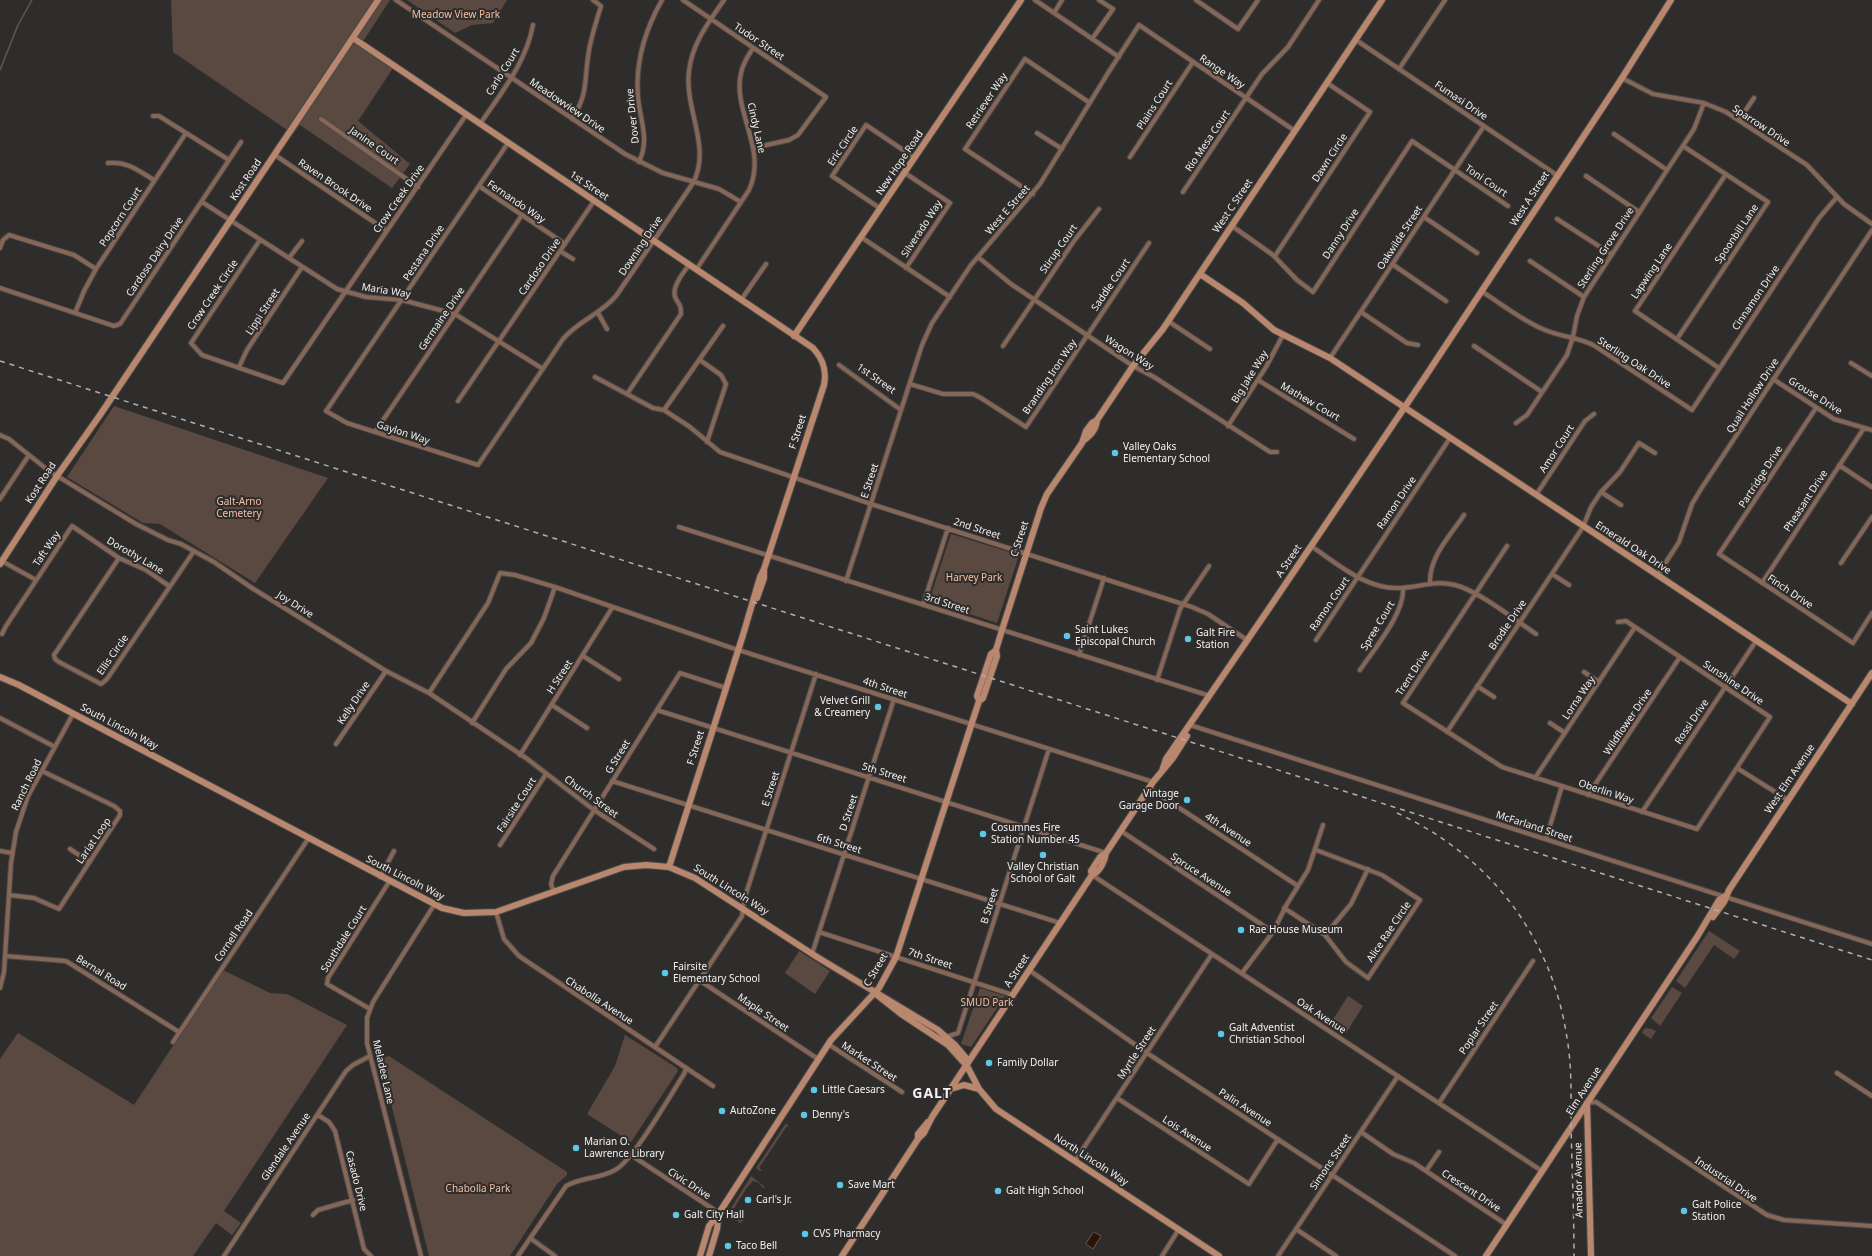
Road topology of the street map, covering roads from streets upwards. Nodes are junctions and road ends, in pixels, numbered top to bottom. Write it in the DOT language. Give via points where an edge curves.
graph roads {
  1 [pos="378,0"];
  2 [pos="396,0"];
  3 [pos="592,0"];
  4 [pos="662,0"];
  5 [pos="683,0"];
  6 [pos="724,0"];
  7 [pos="1021,0"];
  8 [pos="1035,0"];
  9 [pos="1062,0"];
  10 [pos="1099,0"];
  11 [pos="1196,0"];
  12 [pos="1258,0"];
  13 [pos="1319,0"];
  14 [pos="1382,0"];
  15 [pos="1445,0"];
  16 [pos="1671,0"];
  17 [pos="1054,13"];
  18 [pos="711,19"];
  19 [pos="533,25"];
  20 [pos="1139,25"];
  21 [pos="353,38"];
  22 [pos="1092,39"];
  23 [pos="1356,40"];
  24 [pos="753,48"];
  25 [pos="1118,57"];
  26 [pos="1193,62"];
  27 [pos="1399,69"];
  28 [pos="511,78"];
  29 [pos="1622,78"];
  30 [pos="1327,84"];
  31 [pos="1246,98"];
  32 [pos="1754,98"];
  33 [pos="1090,103"];
  34 [pos="1704,103"];
  35 [pos="466,115"];
  36 [pos="153,116"];
  37 [pos="572,119"];
  38 [pos="321,120"];
  39 [pos="1739,120"];
  40 [pos="480,124"];
  41 [pos="1484,126"];
  42 [pos="1295,131"];
  43 [pos="186,133"];
  44 [pos="1037,133"];
  45 [pos="1614,134"];
  46 [pos="241,142"];
  47 [pos="508,143"];
  48 [pos="1683,146"];
  49 [pos="753,148"];
  50 [pos="1062,149"];
  51 [pos="275,155"];
  52 [pos="1130,157"];
  53 [pos="915,158"];
  54 [pos="228,160"];
  55 [pos="639,162"];
  56 [pos="108,163"];
  57 [pos="1455,169"];
  58 [pos="1667,170"];
  59 [pos="905,173"];
  60 [pos="1726,174"];
  61 [pos="1558,176"];
  62 [pos="1586,176"];
  63 [pos="154,180"];
  64 [pos="693,182"];
  65 [pos="479,186"];
  66 [pos="418,187"];
  67 [pos="1183,192"];
  68 [pos="1033,194"];
  69 [pos="1837,197"];
  70 [pos="594,201"];
  71 [pos="202,202"];
  72 [pos="741,202"];
  73 [pos="1508,206"];
  74 [pos="881,209"];
  75 [pos="1099,210"];
  76 [pos="1639,212"];
  77 [pos="522,215"];
  78 [pos="1424,217"];
  79 [pos="1558,219"];
  80 [pos="230,221"];
  81 [pos="1872,224"];
  82 [pos="1232,226"];
  83 [pos="1872,230"];
  84 [pos="387,231"];
  85 [pos="861,237"];
  86 [pos="260,240"];
  87 [pos="302,241"];
  88 [pos="654,241"];
  89 [pos="1149,243"];
  90 [pos="565,244"];
  91 [pos="0,248"];
  92 [pos="560,251"];
  93 [pos="1477,253"];
  94 [pos="1611,254"];
  95 [pos="1275,256"];
  96 [pos="978,257"];
  97 [pos="289,258"];
  98 [pos="573,259"];
  99 [pos="1530,261"];
  100 [pos="766,264"];
  101 [pos="1392,264"];
  102 [pos="688,265"];
  103 [pos="302,267"];
  104 [pos="906,268"];
  105 [pos="96,269"];
  106 [pos="696,270"];
  107 [pos="1200,274"];
  108 [pos="0,288"];
  109 [pos="1481,291"];
  110 [pos="344,292"];
  111 [pos="950,297"];
  112 [pos="1584,297"];
  113 [pos="402,300"];
  114 [pos="741,300"];
  115 [pos="1034,300"];
  116 [pos="1446,301"];
  117 [pos="1361,312"];
  118 [pos="598,313"];
  119 [pos="75,314"];
  120 [pos="455,314"];
  121 [pos="1168,322"];
  122 [pos="723,326"];
  123 [pos="607,329"];
  124 [pos="1283,335"];
  125 [pos="794,336"];
  126 [pos="1087,336"];
  127 [pos="1573,337"];
  128 [pos="1677,339"];
  129 [pos="499,341"];
  130 [pos="1418,345"];
  131 [pos="1003,346"];
  132 [pos="1474,346"];
  133 [pos="813,349"];
  134 [pos="1210,350"];
  135 [pos="1330,358"];
  136 [pos="700,360"];
  137 [pos="1851,363"];
  138 [pos="839,366"];
  139 [pos="1133,366"];
  140 [pos="239,367"];
  141 [pos="1719,368"];
  142 [pos="543,369"];
  143 [pos="1872,376"];
  144 [pos="595,377"];
  145 [pos="1773,379"];
  146 [pos="1258,380"];
  147 [pos="910,384"];
  148 [pos="1542,392"];
  149 [pos="627,394"];
  150 [pos="458,401"];
  151 [pos="1404,407"];
  152 [pos="1816,408"];
  153 [pos="664,410"];
  154 [pos="901,410"];
  155 [pos="1692,410"];
  156 [pos="326,411"];
  157 [pos="1594,414"];
  158 [pos="1097,420"];
  159 [pos="1516,423"];
  160 [pos="1228,426"];
  161 [pos="1864,428"];
  162 [pos="1872,430"];
  163 [pos="375,432"];
  164 [pos="0,435"];
  165 [pos="1450,438"];
  166 [pos="1354,439"];
  167 [pos="707,442"];
  168 [pos="1277,452"];
  169 [pos="1655,453"];
  170 [pos="29,455"];
  171 [pos="478,465"];
  172 [pos="1839,465"];
  173 [pos="57,476"];
  174 [pos="794,477"];
  175 [pos="1872,487"];
  176 [pos="1601,492"];
  177 [pos="1536,495"];
  178 [pos="0,498"];
  179 [pos="871,504"];
  180 [pos="1621,505"];
  181 [pos="1464,515"];
  182 [pos="1872,517"];
  183 [pos="72,526"];
  184 [pos="680,526"];
  185 [pos="1583,527"];
  186 [pos="948,528"];
  187 [pos="1311,546"];
  188 [pos="1507,546"];
  189 [pos="194,551"];
  190 [pos="1026,553"];
  191 [pos="1719,554"];
  192 [pos="768,556"];
  193 [pos="119,558"];
  194 [pos="1,560"];
  195 [pos="1841,563"];
  196 [pos="1209,566"];
  197 [pos="1552,574"];
  198 [pos="1657,576"];
  199 [pos="1358,577"];
  200 [pos="1104,578"];
  201 [pos="36,580"];
  202 [pos="846,581"];
  203 [pos="1430,583"];
  204 [pos="1762,583"];
  205 [pos="1568,585"];
  206 [pos="169,586"];
  207 [pos="555,587"];
  208 [pos="1403,588"];
  209 [pos="1475,594"];
  210 [pos="1184,604"];
  211 [pos="923,605"];
  212 [pos="612,608"];
  213 [pos="1872,613"];
  214 [pos="1618,622"];
  215 [pos="1519,623"];
  216 [pos="1635,627"];
  217 [pos="1002,630"];
  218 [pos="2,634"];
  219 [pos="1536,634"];
  220 [pos="1247,640"];
  221 [pos="1316,640"];
  222 [pos="1756,641"];
  223 [pos="738,650"];
  224 [pos="1079,655"];
  225 [pos="583,656"];
  226 [pos="1680,657"];
  227 [pos="1360,670"];
  228 [pos="386,671"];
  229 [pos="1584,672"];
  230 [pos="1872,673"];
  231 [pos="816,674"];
  232 [pos="0,678"];
  233 [pos="619,679"];
  234 [pos="1157,680"];
  235 [pos="1599,682"];
  236 [pos="1477,686"];
  237 [pos="1725,687"];
  238 [pos="726,688"];
  239 [pos="429,693"];
  240 [pos="1210,696"];
  241 [pos="1494,697"];
  242 [pos="894,699"];
  243 [pos="1852,704"];
  244 [pos="552,705"];
  245 [pos="657,710"];
  246 [pos="73,714"];
  247 [pos="0,718"];
  248 [pos="472,722"];
  249 [pos="1550,723"];
  250 [pos="972,724"];
  251 [pos="1190,726"];
  252 [pos="714,727"];
  253 [pos="587,728"];
  254 [pos="1447,732"];
  255 [pos="1565,733"];
  256 [pos="336,744"];
  257 [pos="55,747"];
  258 [pos="1049,749"];
  259 [pos="792,752"];
  260 [pos="520,755"];
  261 [pos="1737,768"];
  262 [pos="1510,770"];
  263 [pos="42,771"];
  264 [pos="546,774"];
  265 [pos="869,777"];
  266 [pos="1535,778"];
  267 [pos="612,781"];
  268 [pos="1151,785"];
  269 [pos="1562,786"];
  270 [pos="1588,795"];
  271 [pos="1788,800"];
  272 [pos="947,801"];
  273 [pos="688,805"];
  274 [pos="594,810"];
  275 [pos="1642,812"];
  276 [pos="1323,825"];
  277 [pos="1025,826"];
  278 [pos="767,830"];
  279 [pos="1697,830"];
  280 [pos="1120,831"];
  281 [pos="308,839"];
  282 [pos="1546,839"];
  283 [pos="500,845"];
  284 [pos="70,849"];
  285 [pos="654,849"];
  286 [pos="1316,850"];
  287 [pos="0,851"];
  288 [pos="394,851"];
  289 [pos="12,852"];
  290 [pos="1106,853"];
  291 [pos="844,854"];
  292 [pos="90,862"];
  293 [pos="669,867"];
  294 [pos="1368,869"];
  295 [pos="1092,875"];
  296 [pos="380,877"];
  297 [pos="922,878"];
  298 [pos="389,882"];
  299 [pos="1298,886"];
  300 [pos="554,892"];
  301 [pos="9,895"];
  302 [pos="1725,896"];
  303 [pos="1000,903"];
  304 [pos="434,906"];
  305 [pos="1284,908"];
  306 [pos="743,909"];
  307 [pos="1716,910"];
  308 [pos="496,912"];
  309 [pos="1060,922"];
  310 [pos="819,932"];
  311 [pos="1273,932"];
  312 [pos="1325,935"];
  313 [pos="1872,944"];
  314 [pos="812,954"];
  315 [pos="1212,954"];
  316 [pos="5,956"];
  317 [pos="896,957"];
  318 [pos="1534,961"];
  319 [pos="1029,970"];
  320 [pos="1242,974"];
  321 [pos="700,980"];
  322 [pos="975,982"];
  323 [pos="0,988"];
  324 [pos="875,993"];
  325 [pos="1013,995"];
  326 [pos="370,1009"];
  327 [pos="179,1032"];
  328 [pos="946,1037"];
  329 [pos="173,1042"];
  330 [pos="828,1044"];
  331 [pos="655,1047"];
  332 [pos="1147,1053"];
  333 [pos="370,1056"];
  334 [pos="818,1059"];
  335 [pos="967,1066"];
  336 [pos="686,1069"];
  337 [pos="1837,1073"];
  338 [pos="1398,1076"];
  339 [pos="713,1086"];
  340 [pos="950,1089"];
  341 [pos="979,1089"];
  342 [pos="902,1092"];
  343 [pos="1872,1096"];
  344 [pos="1117,1098"];
  345 [pos="1439,1103"];
  346 [pos="1587,1103"];
  347 [pos="318,1115"];
  348 [pos="1360,1132"];
  349 [pos="1278,1139"];
  350 [pos="1439,1152"];
  351 [pos="631,1155"];
  352 [pos="1075,1161"];
  353 [pos="1426,1171"];
  354 [pos="1542,1171"];
  355 [pos="1332,1175"];
  356 [pos="353,1200"];
  357 [pos="719,1213"];
  358 [pos="313,1214"];
  359 [pos="1507,1225"];
  360 [pos="1872,1226"];
  361 [pos="1179,1229"];
  362 [pos="1296,1230"];
  363 [pos="530,1238"];
  364 [pos="224,1256"];
  365 [pos="371,1256"];
  366 [pos="420,1256"];
  367 [pos="518,1256"];
  368 [pos="556,1256"];
  369 [pos="700,1256"];
  370 [pos="709,1256"];
  371 [pos="842,1256"];
  372 [pos="1162,1256"];
  373 [pos="1219,1256"];
  374 [pos="1278,1256"];
  375 [pos="1336,1256"];
  376 [pos="1455,1256"];
  377 [pos="1486,1256"];
  378 [pos="1591,1256"];
  1 -- 21 [label="street, Kost Road"];
  2 -- 28 [label="street, Meadowview Drive"];
  3 -- 37 [label="street" via="601,6 590,44 585,95"];
  4 -- 55 [label="street, Dover Drive" via="650,23 639,59 638,97 645,141"];
  5 -- 18 [label="street, Tudor Street"];
  6 -- 18 [label="street, Downing Drive"];
  7 -- 53 [label="street, New Hope Road"];
  8 -- 17 [label="street"];
  9 -- 17 [label="street"];
  10 -- 22 [label="street" via="1113,9"];
  11 -- 12 [label="street" via="1238,29"];
  13 -- 31 [label="street, Rio Mesa Court" via="1288,47 1262,74"];
  14 -- 23 [label="street, West C Street"];
  15 -- 27 [label="street"];
  16 -- 29 [label="street, West A Street"];
  17 -- 22 [label="street"];
  18 -- 24 [label="street, Tudor Street"];
  18 -- 64 [label="street, Downing Drive" via="698,40 689,71 690,103 701,154"];
  19 -- 28 [label="street, Carlo Court" via="525,54"];
  20 -- 25 [label="street, West E Street"];
  20 -- 26 [label="street, Range Way"];
  21 -- 35 [label="street, 1st Street"];
  21 -- 51 [label="street, Kost Road"];
  22 -- 25 [label="street"];
  23 -- 27 [label="street, Fumasi Drive"];
  23 -- 30 [label="street, West C Street"];
  24 -- 49 [label="street, Cindy Lane" via="743,65 740,87"];
  24 -- 49 [label="street, Tudor Street" via="826,97 798,135 789,140"];
  25 -- 33 [label="street, West E Street"];
  26 -- 31 [label="street, Range Way"];
  26 -- 52 [label="street, Plains Court"];
  27 -- 41 [label="street, Fumasi Drive"];
  28 -- 37 [label="street, Meadowview Drive"];
  28 -- 40 [label="street, Carlo Court"];
  29 -- 34 [label="street, Sparrow Drive" via="1653,94"];
  29 -- 61 [label="street, West A Street"];
  30 -- 42 [label="street, West C Street"];
  30 -- 95 [label="street, Dawn Circle" via="1370,112"];
  31 -- 42 [label="street, Range Way"];
  31 -- 67 [label="street, Rio Mesa Court"];
  32 -- 39 [label="street"];
  33 -- 50 [label="street, West E Street"];
  33 -- 68 [label="street, Retriever Way" via="1025,59 965,149"];
  34 -- 39 [label="street, Sparrow Drive"];
  34 -- 48 [label="street, Sterling Grove Drive" via="1696,126"];
  35 -- 40 [label="street, 1st Street"];
  35 -- 66 [label="street, Crow Creek Drive"];
  36 -- 43 [label="street" via="159,116"];
  37 -- 55 [label="street, Meadowview Drive"];
  38 -- 66 [label="street, Janine Court"];
  39 -- 69 [label="street, Sparrow Drive" via="1807,165"];
  40 -- 47 [label="street, 1st Street"];
  41 -- 57 [label="street, Oakwilde Street"];
  41 -- 61 [label="street, Fumasi Drive"];
  42 -- 82 [label="street, West C Street"];
  43 -- 54 [label="street"];
  43 -- 63 [label="street, Popcorn Court"];
  44 -- 50 [label="street"];
  45 -- 58 [label="street"];
  46 -- 54 [label="street, Cardoso Dairy Drive"];
  47 -- 65 [label="street, Pestana Drive"];
  47 -- 70 [label="street, 1st Street"];
  48 -- 58 [label="street, Sterling Grove Drive"];
  48 -- 60 [label="street, Spoonbill Lane"];
  49 -- 72 [label="street, Cindy Lane" via="754,176"];
  50 -- 68 [label="street, West E Street"];
  51 -- 80 [label="street, Kost Road"];
  51 -- 84 [label="street, Raven Brook Drive"];
  53 -- 59 [label="street, New Hope Road"];
  53 -- 74 [label="street, Eric Circle" via="866,125 832,176"];
  54 -- 71 [label="street, Cardoso Dairy Drive"];
  55 -- 64 [label="street, Meadowview Drive"];
  56 -- 63 [label="street" via="129,165"];
  57 -- 73 [label="street, Toni Court"];
  57 -- 78 [label="street, Oakwilde Street"];
  57 -- 95 [label="street, Danny Drive" via="1412,141 1313,292 1297,280"];
  58 -- 76 [label="street, Sterling Grove Drive"];
  59 -- 74 [label="street, New Hope Road"];
  59 -- 104 [label="street, Silverado Way" via="950,203"];
  60 -- 128 [label="street, Lapwing Lane" via="1635,311"];
  60 -- 128 [label="street, Spoonbill Lane" via="1768,202"];
  61 -- 109 [label="street, West A Street"];
  62 -- 76 [label="street"];
  63 -- 105 [label="street, Popcorn Court"];
  64 -- 72 [label="street, Meadowview Drive" via="719,189"];
  64 -- 88 [label="street, Downing Drive"];
  65 -- 77 [label="street, Fernando Way"];
  65 -- 113 [label="street, Pestana Drive"];
  66 -- 84 [label="street, Crow Creek Drive"];
  68 -- 96 [label="street, West E Street"];
  69 -- 81 [label="street, Sparrow Drive"];
  69 -- 141 [label="street, Cinnamon Drive" via="1819,218"];
  70 -- 88 [label="street, 1st Street"];
  70 -- 90 [label="street, Cardoso Drive"];
  71 -- 80 [label="street, Maria Way"];
  71 -- 119 [label="street, Cardoso Dairy Drive" via="120,324 114,326"];
  72 -- 106 [label="street, Cindy Lane"];
  74 -- 85 [label="street, New Hope Road"];
  75 -- 115 [label="street, Stirup Court" via="1074,240"];
  76 -- 94 [label="street, Sterling Grove Drive"];
  77 -- 90 [label="street, Fernando Way"];
  77 -- 120 [label="street, Germaine Drive"];
  78 -- 93 [label="street"];
  78 -- 101 [label="street, Oakwilde Street"];
  79 -- 94 [label="street"];
  80 -- 86 [label="street, Maria Way"];
  80 -- 173 [label="street, Kost Road" via="130,372"];
  82 -- 95 [label="street, Danny Drive"];
  82 -- 107 [label="street, West C Street"];
  83 -- 145 [label="street, Quail Hollow Drive"];
  84 -- 110 [label="street, Crow Creek Drive"];
  85 -- 104 [label="street"];
  85 -- 125 [label="street, New Hope Road"];
  86 -- 97 [label="street, Maria Way"];
  86 -- 140 [label="street, Crow Creek Circle" via="191,343 202,355"];
  87 -- 97 [label="street"];
  88 -- 102 [label="street, 1st Street"];
  88 -- 118 [label="street, Downing Drive" via="616,296"];
  89 -- 126 [label="street, Saddle Court"];
  90 -- 92 [label="street, Cardoso Drive"];
  91 -- 105 [label="street" via="3,240 9,235 74,255"];
  92 -- 98 [label="street"];
  92 -- 129 [label="street, Cardoso Drive"];
  94 -- 112 [label="street, Sterling Grove Drive"];
  96 -- 111 [label="street, West E Street"];
  96 -- 115 [label="street, Wagon Way"];
  97 -- 103 [label="street, Maria Way"];
  99 -- 112 [label="street"];
  100 -- 114 [label="street"];
  101 -- 116 [label="street"];
  101 -- 117 [label="street, Oakwilde Street"];
  102 -- 106 [label="street, 1st Street"];
  102 -- 149 [label="street" via="674,294 680,304 681,314"];
  103 -- 110 [label="street, Maria Way"];
  103 -- 140 [label="street, Lippi Street" via="247,350"];
  104 -- 111 [label="street"];
  105 -- 119 [label="street, Popcorn Court"];
  106 -- 114 [label="street, 1st Street"];
  107 -- 121 [label="street, West C Street"];
  107 -- 124 [label="street, Emerald Oak Drive" via="1243,303 1266,324"];
  108 -- 119 [label="street, Cardoso Dairy Drive"];
  109 -- 127 [label="street, Sterling Oak Drive" via="1539,328"];
  109 -- 151 [label="street, West A Street"];
  110 -- 113 [label="street, Maria Way" via="380,299"];
  110 -- 140 [label="street, Crow Creek Circle" via="283,383"];
  111 -- 147 [label="street, West E Street" via="927,334"];
  112 -- 127 [label="street, Sterling Grove Drive"];
  113 -- 120 [label="street, Maria Way"];
  113 -- 156 [label="street, Pestana Drive"];
  114 -- 125 [label="street, 1st Street"];
  115 -- 126 [label="street, Wagon Way"];
  115 -- 131 [label="street, Stirup Court"];
  117 -- 130 [label="street" via="1407,343"];
  117 -- 135 [label="street, Oakwilde Street"];
  118 -- 123 [label="street"];
  118 -- 142 [label="street, Downing Drive" via="582,321 569,332"];
  120 -- 129 [label="street, Maria Way"];
  120 -- 163 [label="street, Germaine Drive"];
  121 -- 134 [label="street"];
  121 -- 139 [label="street, West C Street"];
  122 -- 136 [label="street"];
  124 -- 135 [label="street, Emerald Oak Drive"];
  124 -- 146 [label="street, Big Jake Way"];
  125 -- 133 [label="street, 1st Street"];
  126 -- 139 [label="street, Wagon Way"];
  126 -- 147 [label="street, Branding Iron Way" via="1026,427 973,394 943,394"];
  127 -- 148 [label="street, Sterling Grove Drive" via="1567,355"];
  127 -- 155 [label="street, Sterling Oak Drive" via="1595,346"];
  128 -- 141 [label="street, Lapwing Lane"];
  129 -- 142 [label="street, Maria Way"];
  129 -- 150 [label="street, Cardoso Drive"];
  132 -- 148 [label="street"];
  133 -- 174 [label="street, F Street" via="823,364 825,379"];
  135 -- 151 [label="street, Emerald Oak Drive"];
  136 -- 153 [label="street"];
  136 -- 167 [label="street" via="722,375 726,384"];
  137 -- 143 [label="street"];
  138 -- 154 [label="street, 1st Street"];
  139 -- 158 [label="street, West C Street"];
  139 -- 160 [label="street, Wagon Way"];
  141 -- 155 [label="street, Cinnamon Drive"];
  142 -- 171 [label="street, Downing Drive"];
  144 -- 149 [label="street, 2nd Street"];
  145 -- 152 [label="street, Grouse Drive"];
  145 -- 198 [label="street, Quail Hollow Drive" via="1697,496 1679,542"];
  146 -- 160 [label="street, Big Jake Way"];
  146 -- 166 [label="street, Mathew Court"];
  147 -- 154 [label="street, West E Street"];
  148 -- 159 [label="street, Sterling Grove Drive" via="1527,415"];
  149 -- 153 [label="street, 2nd Street" via="653,408"];
  151 -- 165 [label="street, Emerald Oak Drive"];
  151 -- 187 [label="street, A Street"];
  152 -- 161 [label="street, Grouse Drive" via="1834,419"];
  152 -- 191 [label="street, Partridge Drive"];
  153 -- 167 [label="street, 2nd Street"];
  154 -- 179 [label="street, E Street"];
  156 -- 163 [label="street, Gaylon Way" via="347,423"];
  157 -- 177 [label="street, Amor Court" via="1585,421"];
  158 -- 190 [label="street, C Street" via="1092,434 1082,443 1047,494"];
  160 -- 168 [label="street, Wagon Way" via="1270,452"];
  161 -- 162 [label="street, Grouse Drive"];
  161 -- 172 [label="street, Pheasant Drive"];
  163 -- 171 [label="street, Gaylon Way"];
  164 -- 170 [label="street, Joy Drive"];
  165 -- 177 [label="street, Emerald Oak Drive"];
  165 -- 199 [label="street, Ramon Drive"];
  167 -- 174 [label="street, 2nd Street" via="720,452"];
  169 -- 176 [label="street, Brodie Drive" via="1640,443 1620,472"];
  170 -- 173 [label="street, Joy Drive"];
  170 -- 178 [label="street"];
  172 -- 175 [label="street"];
  172 -- 204 [label="street, Pheasant Drive"];
  173 -- 189 [label="street, Joy Drive" via="144,528"];
  173 -- 194 [label="street, Kost Road"];
  174 -- 179 [label="street, 2nd Street"];
  174 -- 192 [label="street, F Street"];
  176 -- 180 [label="street"];
  176 -- 185 [label="street, Brodie Drive" via="1591,507"];
  177 -- 185 [label="street, Emerald Oak Drive"];
  179 -- 186 [label="street, 2nd Street"];
  179 -- 202 [label="street, E Street"];
  181 -- 203 [label="street" via="1430,568"];
  182 -- 195 [label="street"];
  183 -- 193 [label="street, Dorothy Lane"];
  183 -- 201 [label="street, Taft Way"];
  184 -- 192 [label="street, 3rd Street"];
  185 -- 197 [label="street, Brodie Drive"];
  185 -- 198 [label="street, Emerald Oak Drive"];
  186 -- 190 [label="street, 2nd Street"];
  186 -- 211 [label="street"];
  187 -- 199 [label="street"];
  187 -- 220 [label="street, A Street"];
  188 -- 209 [label="street"];
  189 -- 206 [label="street, Ellis Circle"];
  189 -- 228 [label="street, Joy Drive"];
  190 -- 200 [label="street, 2nd Street"];
  190 -- 217 [label="street, C Street"];
  191 -- 204 [label="street, Finch Drive"];
  192 -- 202 [label="street, 3rd Street"];
  192 -- 223 [label="street, F Street" via="764,578"];
  193 -- 206 [label="street, Dorothy Lane" via="146,570"];
  193 -- 206 [label="street, Ellis Circle" via="54,655 59,662 98,683 104,682"];
  194 -- 201 [label="street"];
  196 -- 210 [label="street"];
  197 -- 205 [label="street"];
  197 -- 215 [label="street, Brodie Drive"];
  198 -- 222 [label="street, Emerald Oak Drive"];
  199 -- 208 [label="street" via="1379,586"];
  199 -- 221 [label="street, Ramon Court"];
  200 -- 210 [label="street, 2nd Street"];
  200 -- 224 [label="street"];
  201 -- 218 [label="street, Taft Way"];
  202 -- 211 [label="street, 3rd Street"];
  203 -- 208 [label="street"];
  203 -- 209 [label="street" via="1455,585"];
  204 -- 213 [label="street, Finch Drive" via="1853,643"];
  207 -- 212 [label="street, 4th Street"];
  207 -- 239 [label="street, 4th Street" via="500,573 488,603"];
  207 -- 248 [label="street" via="544,618 531,643 506,669"];
  208 -- 227 [label="street, Spree Court" via="1403,600 1398,612"];
  209 -- 215 [label="street"];
  209 -- 254 [label="street, Trent Drive" via="1403,703"];
  210 -- 220 [label="street, 2nd Street" via="1208,614"];
  210 -- 234 [label="street"];
  211 -- 217 [label="street, 3rd Street"];
  212 -- 223 [label="street, 4th Street"];
  212 -- 225 [label="street, H Street"];
  214 -- 216 [label="street, Sunshine Drive" via="1626,621"];
  215 -- 219 [label="street"];
  215 -- 236 [label="street, Brodie Drive"];
  216 -- 226 [label="street, Sunshine Drive"];
  216 -- 235 [label="street, Lorna Way"];
  217 -- 224 [label="street, 3rd Street"];
  217 -- 250 [label="street, C Street" via="983,698 979,700"];
  220 -- 240 [label="street, A Street"];
  222 -- 237 [label="street, Rossi Drive"];
  222 -- 243 [label="street, Emerald Oak Drive"];
  223 -- 231 [label="street, 4th Street"];
  223 -- 238 [label="street, F Street"];
  224 -- 234 [label="street, 3rd Street"];
  225 -- 233 [label="street"];
  225 -- 244 [label="street, H Street"];
  226 -- 237 [label="street, Sunshine Drive"];
  226 -- 270 [label="street, Wildflower Drive"];
  228 -- 239 [label="street, Joy Drive"];
  228 -- 256 [label="street, Kelly Drive"];
  229 -- 235 [label="street"];
  230 -- 243 [label="street, West Elm Avenue"];
  231 -- 242 [label="street, 4th Street"];
  231 -- 259 [label="street, E Street"];
  232 -- 246 [label="street, South Lincoln Way"];
  234 -- 240 [label="street, 3rd Street"];
  235 -- 255 [label="street, Lorna Way"];
  236 -- 241 [label="street"];
  236 -- 254 [label="street, Brodie Drive"];
  237 -- 261 [label="street, Sunshine Drive" via="1770,717"];
  237 -- 275 [label="street, Rossi Drive"];
  238 -- 245 [label="street, G Street" via="680,673"];
  238 -- 252 [label="street, F Street"];
  239 -- 248 [label="street, Joy Drive"];
  240 -- 251 [label="street, A Street"];
  242 -- 250 [label="street, 4th Street"];
  242 -- 265 [label="street, D Street"];
  243 -- 271 [label="street, West Elm Avenue"];
  244 -- 253 [label="street"];
  244 -- 260 [label="street, H Street"];
  245 -- 252 [label="street, 5th Street"];
  245 -- 267 [label="street, G Street"];
  246 -- 257 [label="street, Ranch Road"];
  246 -- 281 [label="street, South Lincoln Way"];
  247 -- 257 [label="street"];
  248 -- 260 [label="street, Joy Drive"];
  249 -- 255 [label="street"];
  250 -- 258 [label="street, 4th Street"];
  250 -- 272 [label="street, C Street"];
  251 -- 268 [label="street, A Street" via="1183,743"];
  251 -- 282 [label="street, McFarland Street"];
  252 -- 259 [label="street, 5th Street"];
  252 -- 273 [label="street, F Street"];
  254 -- 262 [label="street, Trent Drive" via="1495,764"];
  255 -- 266 [label="street, Lorna Way"];
  257 -- 263 [label="street, Ranch Road"];
  258 -- 268 [label="street, 4th Street"];
  258 -- 277 [label="street, B Street"];
  259 -- 265 [label="street, 5th Street"];
  259 -- 278 [label="street, E Street"];
  260 -- 264 [label="street, Church Street"];
  261 -- 271 [label="street"];
  261 -- 279 [label="street, Sunshine Drive"];
  262 -- 266 [label="street, Oberlin Way"];
  263 -- 289 [label="street, Ranch Road" via="23,808"];
  263 -- 292 [label="street, Lariat Loop" via="120,811 119,818"];
  264 -- 274 [label="street, Church Street"];
  264 -- 283 [label="street, Fairsite Court"];
  265 -- 272 [label="street, 5th Street"];
  265 -- 291 [label="street, D Street"];
  266 -- 269 [label="street, Oberlin Way"];
  267 -- 273 [label="street, 6th Street"];
  267 -- 274 [label="street, G Street"];
  268 -- 280 [label="street, A Street"];
  268 -- 299 [label="street, 4th Avenue"];
  269 -- 270 [label="street, Oberlin Way"];
  269 -- 282 [label="street"];
  270 -- 275 [label="street, Oberlin Way"];
  271 -- 302 [label="street, West Elm Avenue"];
  272 -- 277 [label="street, 5th Street"];
  272 -- 297 [label="street, C Street"];
  273 -- 278 [label="street, 6th Street"];
  273 -- 293 [label="street, F Street"];
  274 -- 285 [label="street, Church Street"];
  274 -- 300 [label="street, G Street" via="553,876 551,884"];
  275 -- 279 [label="street, Oberlin Way"];
  276 -- 286 [label="street"];
  277 -- 290 [label="street, 5th Street"];
  277 -- 303 [label="street, B Street"];
  278 -- 291 [label="street, 6th Street"];
  278 -- 306 [label="street, E Street"];
  280 -- 290 [label="street, A Street"];
  280 -- 311 [label="street, Spruce Avenue"];
  281 -- 296 [label="street, South Lincoln Way"];
  281 -- 327 [label="street, Cornell Road"];
  282 -- 302 [label="street, McFarland Street"];
  284 -- 292 [label="street"];
  286 -- 294 [label="street, Alice Rae Circle"];
  286 -- 299 [label="street"];
  287 -- 289 [label="street"];
  288 -- 296 [label="street"];
  289 -- 301 [label="street, Ranch Road"];
  290 -- 295 [label="street, A Street" via="1097,872"];
  291 -- 297 [label="street, 6th Street"];
  291 -- 310 [label="street, D Street"];
  292 -- 301 [label="street, Lariat Loop" via="59,909 34,898"];
  293 -- 300 [label="street, South Lincoln Way" via="646,864 624,867"];
  293 -- 306 [label="street, South Lincoln Way" via="695,878"];
  294 -- 312 [label="street" via="1350,904"];
  294 -- 312 [label="street, Alice Rae Circle" via="1420,900 1368,978 1346,962"];
  295 -- 309 [label="street, A Street"];
  295 -- 315 [label="street, Oak Avenue"];
  296 -- 298 [label="street, South Lincoln Way"];
  297 -- 303 [label="street, 6th Street"];
  297 -- 317 [label="street, C Street"];
  298 -- 304 [label="street, South Lincoln Way"];
  298 -- 326 [label="street, Southdale Court" via="328,978 327,984"];
  299 -- 305 [label="street"];
  300 -- 308 [label="street, South Lincoln Way"];
  301 -- 316 [label="street, Ranch Road"];
  302 -- 307 [label="street, West Elm Avenue" via="1719,900"];
  302 -- 313 [label="street, McFarland Street"];
  303 -- 309 [label="street, 6th Street"];
  303 -- 322 [label="street, B Street"];
  304 -- 308 [label="street, South Lincoln Way" via="464,913"];
  304 -- 326 [label="street, Meladee Lane"];
  305 -- 311 [label="street"];
  305 -- 312 [label="street, Alice Rae Circle"];
  306 -- 314 [label="street, South Lincoln Way"];
  306 -- 321 [label="street, E Street" via="742,916"];
  307 -- 346 [label="street, Elm Avenue"];
  308 -- 331 [label="street, Chabolla Avenue" via="504,939 519,956"];
  309 -- 319 [label="street, A Street"];
  310 -- 314 [label="street, D Street"];
  310 -- 317 [label="street, 7th Street"];
  311 -- 320 [label="street"];
  314 -- 324 [label="street, South Lincoln Way"];
  315 -- 320 [label="street, Oak Avenue"];
  315 -- 332 [label="street, Myrtle Street"];
  316 -- 323 [label="street, Ranch Road"];
  316 -- 327 [label="street, Bernal Road" via="66,961"];
  317 -- 322 [label="street, 7th Street"];
  317 -- 324 [label="street, C Street"];
  318 -- 345 [label="street, Poplar Street"];
  319 -- 325 [label="street, A Street"];
  319 -- 332 [label="street, Palin Avenue"];
  320 -- 338 [label="street, Oak Avenue"];
  321 -- 331 [label="street, E Street"];
  321 -- 334 [label="street, Maple Street"];
  322 -- 325 [label="street, 7th Street"];
  322 -- 328 [label="street, B Street" via="958,1033"];
  324 -- 328 [label="street, South Lincoln Way" via="886,997"];
  324 -- 330 [label="street, C Street"];
  324 -- 335 [label="street, South Lincoln Way" via="901,1014 948,1045"];
  325 -- 335 [label="street, A Street"];
  326 -- 333 [label="street, Meladee Lane" via="366,1034"];
  327 -- 329 [label="street, Cornell Road"];
  328 -- 335 [label="street, South Lincoln Way" via="966,1058"];
  330 -- 334 [label="street, C Street"];
  330 -- 342 [label="street, Market Street"];
  331 -- 336 [label="street, Chabolla Avenue"];
  332 -- 344 [label="street, Myrtle Street"];
  332 -- 349 [label="street, Palin Avenue"];
  333 -- 347 [label="street, Glendale Avenue" via="349,1068"];
  333 -- 366 [label="street, Meladee Lane"];
  334 -- 357 [label="street, C Street"];
  335 -- 340 [label="street, A Street"];
  335 -- 341 [label="street, North Lincoln Way"];
  336 -- 339 [label="street, Chabolla Avenue"];
  336 -- 351 [label="street"];
  337 -- 343 [label="street"];
  338 -- 345 [label="street, Oak Avenue"];
  338 -- 348 [label="street, Simons Street"];
  340 -- 341 [label="street" via="964,1085"];
  340 -- 371 [label="street, A Street"];
  341 -- 352 [label="street, North Lincoln Way" via="1000,1111"];
  344 -- 349 [label="street, Lois Avenue" via="1249,1184"];
  344 -- 352 [label="street, Myrtle Street"];
  345 -- 354 [label="street, Oak Avenue"];
  346 -- 354 [label="street, Elm Avenue"];
  346 -- 360 [label="street, Industrial Drive" via="1596,1102 1767,1216 1784,1220"];
  346 -- 378 [label="street, Amador Avenue"];
  347 -- 356 [label="street, Casado Drive" via="329,1122 335,1130"];
  347 -- 364 [label="street, Glendale Avenue"];
  348 -- 353 [label="street, Crescent Drive" via="1393,1154"];
  348 -- 355 [label="street, Simons Street"];
  349 -- 355 [label="street, Palin Avenue"];
  350 -- 353 [label="street, Crescent Drive"];
  351 -- 357 [label="street, Civic Drive"];
  351 -- 363 [label="street" via="616,1170 566,1186"];
  352 -- 361 [label="street, North Lincoln Way"];
  353 -- 359 [label="street, Crescent Drive"];
  354 -- 359 [label="street, Elm Avenue"];
  355 -- 362 [label="street, Simons Street"];
  355 -- 376 [label="street, Palin Avenue"];
  356 -- 358 [label="street" via="318,1210"];
  356 -- 365 [label="street, Casado Drive" via="364,1249"];
  357 -- 369 [label="street, C Street" via="709,1226"];
  357 -- 370 [label="street, C Street"];
  359 -- 377 [label="street, Elm Avenue"];
  361 -- 372 [label="street"];
  361 -- 373 [label="street, North Lincoln Way"];
  362 -- 374 [label="street, Simons Street"];
  362 -- 375 [label="street"];
  363 -- 367 [label="street"];
  363 -- 368 [label="street"];
}
